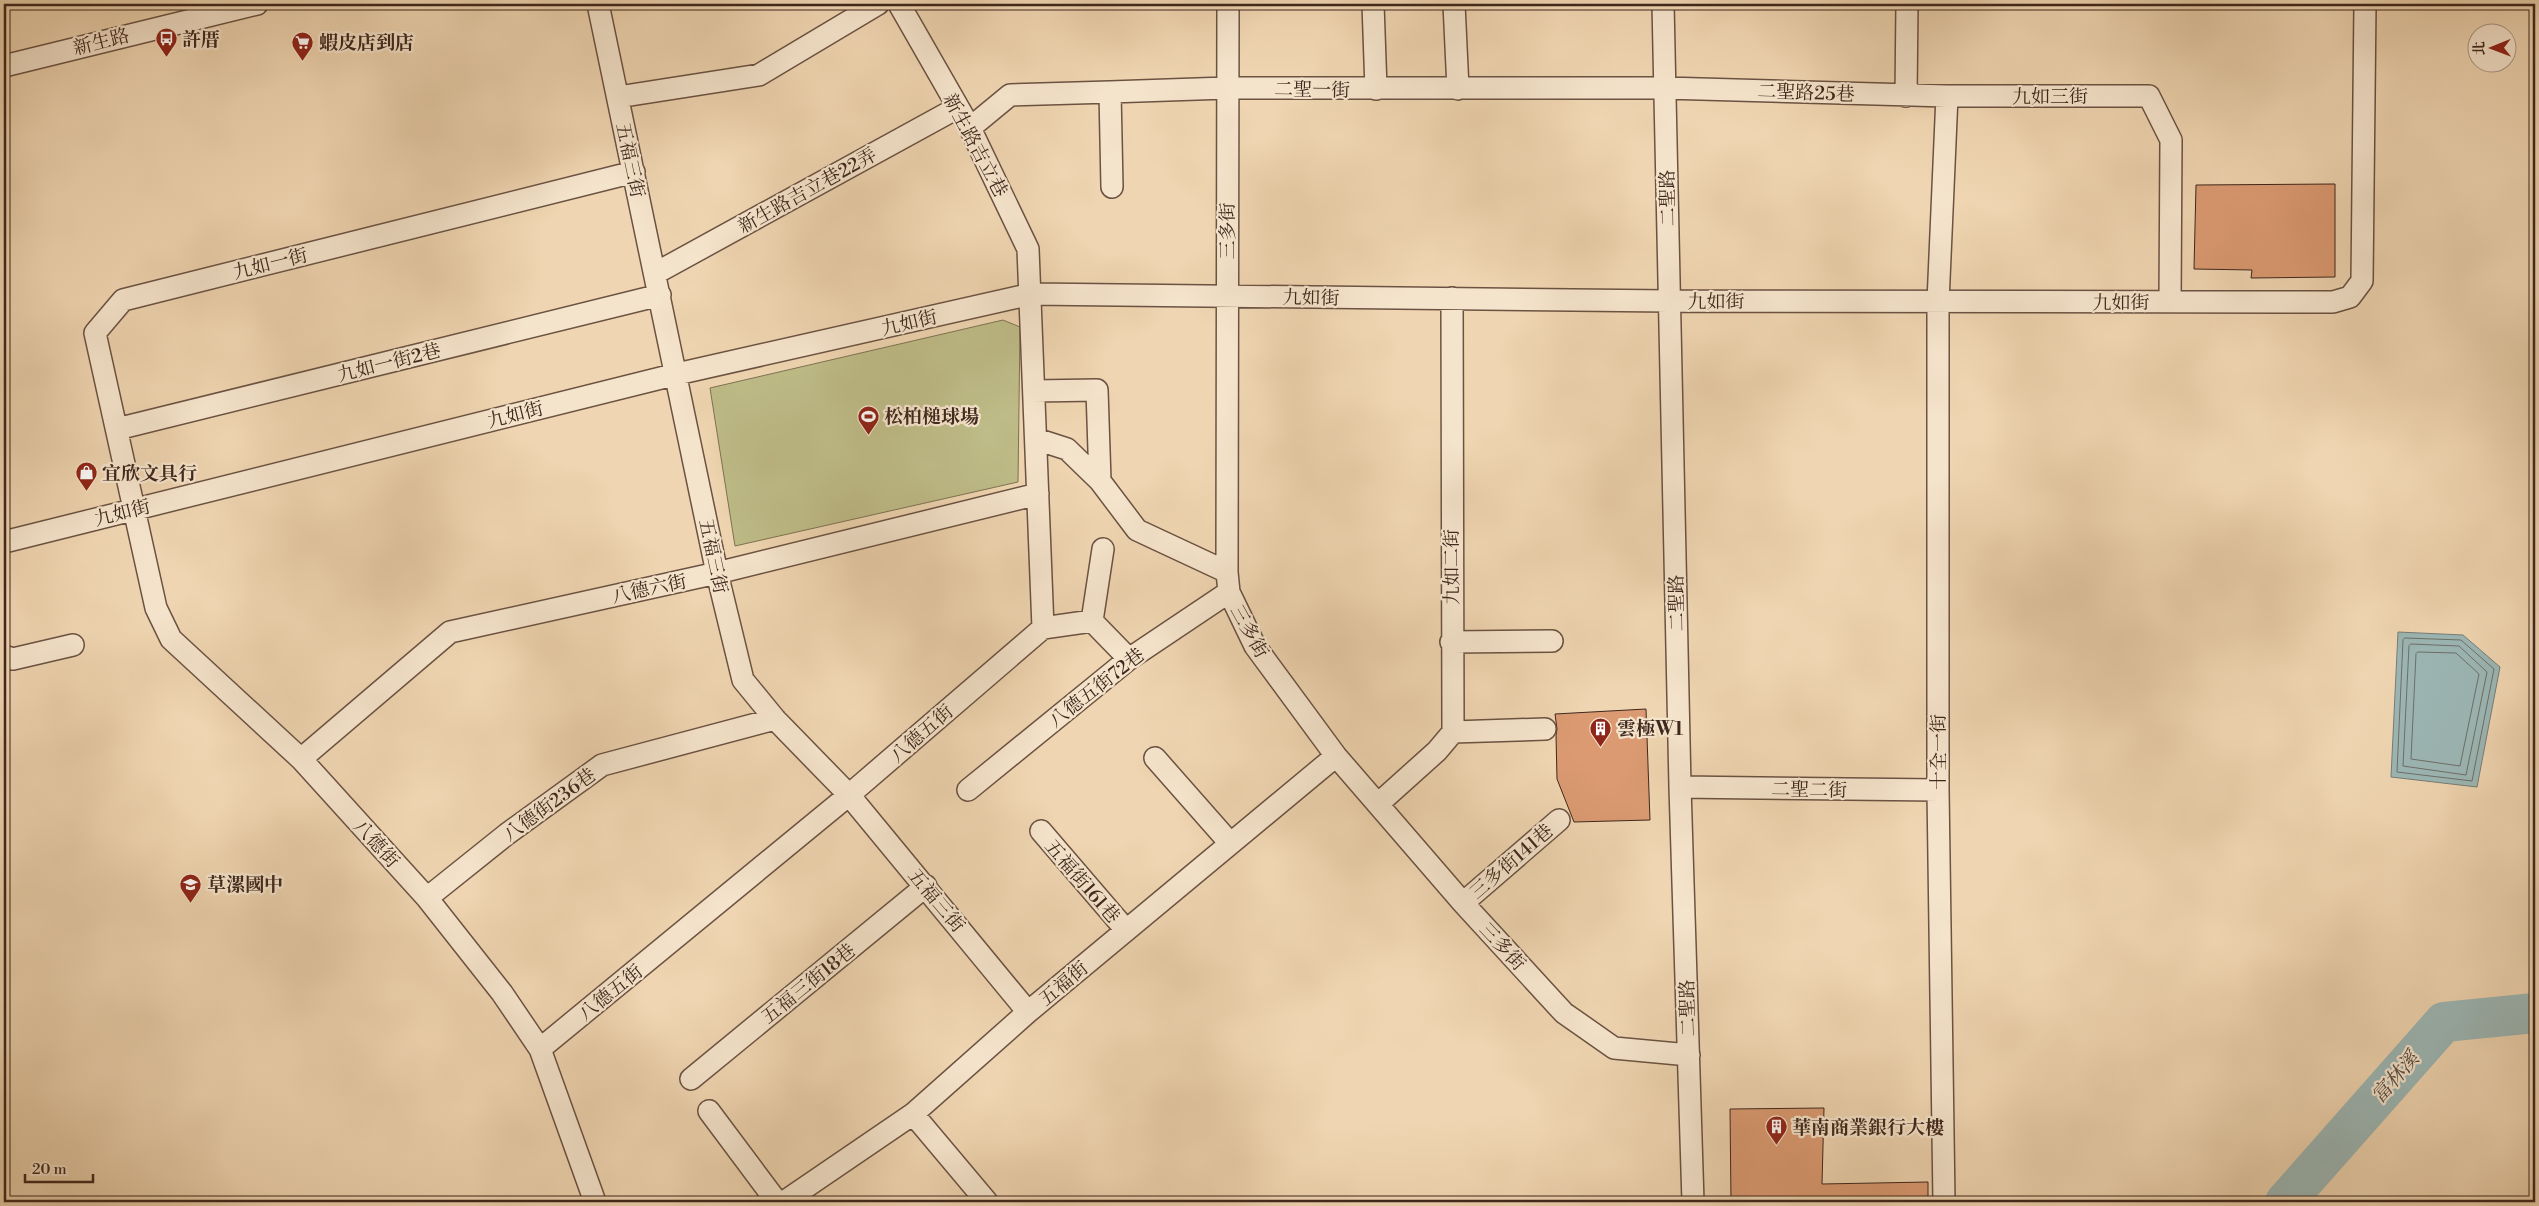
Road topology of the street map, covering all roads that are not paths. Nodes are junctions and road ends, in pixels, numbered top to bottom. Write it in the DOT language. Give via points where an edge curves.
graph roads {
  1 [pos="257,4"];
  2 [pos="598,4"];
  3 [pos="878,4"];
  4 [pos="899,4"];
  5 [pos="1228,4"];
  6 [pos="1373,4"];
  7 [pos="1454,4"];
  8 [pos="1663,4"];
  9 [pos="1907,4"];
  10 [pos="2365,4"];
  11 [pos="4,66"];
  12 [pos="1226,88"];
  13 [pos="1665,88"];
  14 [pos="1376,89"];
  15 [pos="1458,89"];
  16 [pos="1110,92"];
  17 [pos="1906,96"];
  18 [pos="1947,96"];
  19 [pos="618,97"];
  20 [pos="957,108"];
  21 [pos="970,128"];
  22 [pos="634,172"];
  23 [pos="1112,187"];
  24 [pos="656,272"];
  25 [pos="1031,294"];
  26 [pos="660,296"];
  27 [pos="1227,296"];
  28 [pos="1452,298"];
  29 [pos="1670,301"];
  30 [pos="1938,302"];
  31 [pos="2170,302"];
  32 [pos="677,374"];
  33 [pos="1034,391"];
  34 [pos="117,429"];
  35 [pos="1036,439"];
  36 [pos="1100,481"];
  37 [pos="1038,494"];
  38 [pos="133,509"];
  39 [pos="4,542"];
  40 [pos="1103,549"];
  41 [pos="717,573"];
  42 [pos="1228,582"];
  43 [pos="1092,621"];
  44 [pos="1043,628"];
  45 [pos="1552,641"];
  46 [pos="1451,642"];
  47 [pos="73,645"];
  48 [pos="4,656"];
  49 [pos="1129,659"];
  50 [pos="775,719"];
  51 [pos="1545,729"];
  52 [pos="1453,732"];
  53 [pos="1336,756"];
  54 [pos="1155,758"];
  55 [pos="301,759"];
  56 [pos="1680,788"];
  57 [pos="968,790"];
  58 [pos="1938,790"];
  59 [pos="849,795"];
  60 [pos="1378,804"];
  61 [pos="1559,820"];
  62 [pos="1040,831"];
  63 [pos="1229,842"];
  64 [pos="926,886"];
  65 [pos="427,898"];
  66 [pos="1463,903"];
  67 [pos="1126,930"];
  68 [pos="1028,1012"];
  69 [pos="540,1049"];
  70 [pos="1689,1055"];
  71 [pos="691,1078"];
  72 [pos="709,1111"];
  73 [pos="913,1114"];
  74 [pos="595,1202"];
  75 [pos="777,1202"];
  76 [pos="784,1202"];
  77 [pos="987,1202"];
  78 [pos="1693,1202"];
  79 [pos="1944,1202"];
  1 -- 11 [label="street, 新生路"];
  2 -- 19 [label="street, 五福三街"];
  3 -- 19 [label="street" via="759,75"];
  4 -- 20 [label="street, 新生路吉立巷"];
  5 -- 12 [label="street, 三多街"];
  6 -- 14 [label="street"];
  7 -- 15 [label="street"];
  8 -- 13 [label="street, 二聖路"];
  9 -- 17 [label="street"];
  10 -- 31 [label="street, 九如街" via="2362,281 2350,297 2334,302"];
  12 -- 14 [label="street, 二聖一街"];
  12 -- 16 [label="street, 二聖一街"];
  12 -- 27 [label="street, 三多街"];
  13 -- 15 [label="street, 二聖一街"];
  13 -- 17 [label="street, 二聖路25巷"];
  13 -- 29 [label="street, 二聖路"];
  14 -- 15 [label="street, 二聖一街"];
  16 -- 21 [label="street, 二聖一街" via="1010,95"];
  16 -- 23 [label="street"];
  17 -- 18 [label="street, 二聖路25巷"];
  18 -- 30 [label="street"];
  18 -- 31 [label="street, 九如三街" via="2149,96 2171,140"];
  19 -- 22 [label="street, 五福三街"];
  20 -- 21 [label="street, 新生路吉立巷"];
  20 -- 24 [label="street, 新生路吉立巷22弄"];
  21 -- 25 [label="street, 新生路吉立巷" via="1028,249"];
  22 -- 24 [label="street, 五福三街"];
  22 -- 34 [label="street, 九如一街" via="123,300 95,333"];
  24 -- 26 [label="street, 五福三街"];
  25 -- 27 [label="street, 九如街"];
  25 -- 32 [label="street, 九如街"];
  25 -- 33 [label="street"];
  26 -- 32 [label="street, 五福三街"];
  26 -- 34 [label="street, 九如一街2巷"];
  27 -- 28 [label="street, 九如街"];
  27 -- 42 [label="street, 三多街"];
  28 -- 29 [label="street, 九如街"];
  28 -- 46 [label="street, 九如二街"];
  29 -- 30 [label="street, 九如街"];
  29 -- 56 [label="street, 二聖路"];
  30 -- 31 [label="street, 九如街"];
  30 -- 58 [label="street, 十全一街"];
  32 -- 38 [label="street, 九如街"];
  32 -- 41 [label="street, 五福三街"];
  33 -- 35 [label="street"];
  33 -- 36 [label="street" via="1097,390"];
  34 -- 38 [label="street, 九如一街"];
  35 -- 36 [label="street" via="1067,449"];
  35 -- 37 [label="street"];
  36 -- 42 [label="street" via="1137,530"];
  37 -- 41 [label="street, 八德六街"];
  37 -- 44 [label="street"];
  38 -- 39 [label="street, 九如街"];
  38 -- 55 [label="street, 八德街" via="156,608 172,639"];
  40 -- 43 [label="street"];
  41 -- 50 [label="street, 五福三街" via="743,680"];
  41 -- 55 [label="street, 八德六街" via="450,632"];
  42 -- 49 [label="street, 八德五街72巷"];
  42 -- 53 [label="street, 三多街" via="1255,646"];
  43 -- 44 [label="street"];
  43 -- 49 [label="street"];
  44 -- 59 [label="street, 八德五街"];
  45 -- 46 [label="street"];
  46 -- 52 [label="street, 九如二街"];
  47 -- 48 [label="street" via="13,659"];
  49 -- 57 [label="street, 八德五街72巷"];
  50 -- 59 [label="street, 五福三街"];
  50 -- 65 [label="street, 八德街236巷" via="602,765 507,834"];
  51 -- 52 [label="street"];
  52 -- 60 [label="street" via="1437,751"];
  53 -- 60 [label="street, 三多街"];
  53 -- 63 [label="street, 五福街"];
  54 -- 63 [label="street"];
  55 -- 65 [label="street, 八德街"];
  56 -- 58 [label="street, 二聖二街"];
  56 -- 70 [label="street, 二聖路"];
  58 -- 79 [label="street, 十全一街"];
  59 -- 64 [label="street, 五福三街"];
  59 -- 69 [label="street, 八德五街"];
  60 -- 66 [label="street, 三多街"];
  61 -- 66 [label="street, 三多街141巷"];
  62 -- 67 [label="street, 五福街161巷"];
  63 -- 67 [label="street, 五福街"];
  64 -- 68 [label="street, 五福三街"];
  64 -- 71 [label="street, 五福三街18巷"];
  65 -- 69 [label="street, 八德街" via="502,993"];
  66 -- 70 [label="street, 三多街" via="1564,1013 1614,1048"];
  67 -- 68 [label="street, 五福街"];
  68 -- 73 [label="street, 五福街"];
  69 -- 74 [label="street, 八德街"];
  70 -- 78 [label="street, 二聖路"];
  72 -- 75 [label="street"];
  73 -- 76 [label="street, 五福街"];
  73 -- 77 [label="street"];
}
